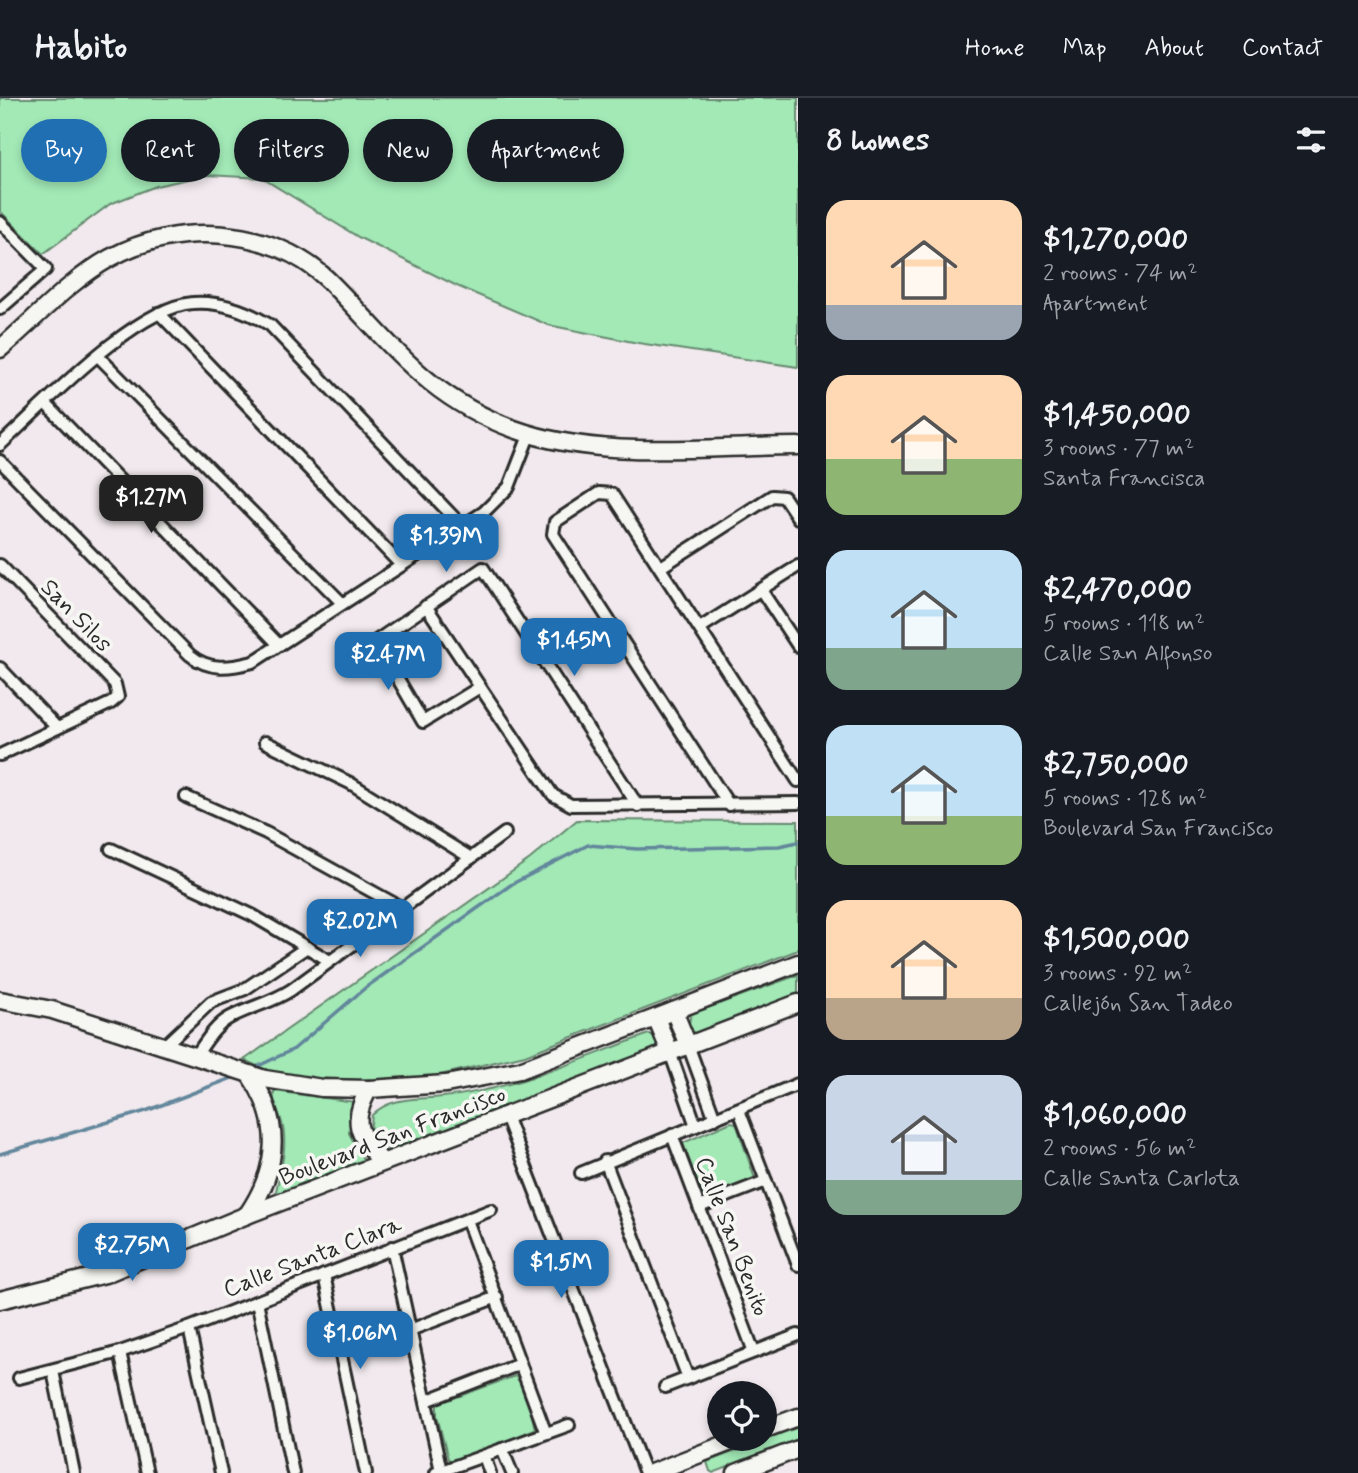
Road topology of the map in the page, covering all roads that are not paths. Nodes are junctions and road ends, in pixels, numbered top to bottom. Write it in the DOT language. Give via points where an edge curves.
graph roads {
  1 [pos="0,222"];
  2 [pos="0,309"];
  3 [pos="159,313"];
  4 [pos="0,349"];
  5 [pos="99,356"];
  6 [pos="45,404"];
  7 [pos="530,433"];
  8 [pos="0,445"];
  9 [pos="798,446"];
  10 [pos="0,461"];
  11 [pos="798,518"];
  12 [pos="462,526"];
  13 [pos="400,564"];
  14 [pos="0,565"];
  15 [pos="661,566"];
  16 [pos="798,566"];
  17 [pos="761,590"];
  18 [pos="342,603"];
  19 [pos="426,606"];
  20 [pos="700,628"];
  21 [pos="279,645"];
  22 [pos="798,646"];
  23 [pos="0,668"];
  24 [pos="480,687"];
  25 [pos="57,728"];
  26 [pos="265,742"];
  27 [pos="0,755"];
  28 [pos="798,781"];
  29 [pos="186,797"];
  30 [pos="798,803"];
  31 [pos="729,805"];
  32 [pos="638,806"];
  33 [pos="505,833"];
  34 [pos="111,849"];
  35 [pos="471,858"];
  36 [pos="402,908"];
  37 [pos="307,947"];
  38 [pos="330,961"];
  39 [pos="798,963"];
  40 [pos="252,985"];
  41 [pos="0,1000"];
  42 [pos="798,1003"];
  43 [pos="265,1005"];
  44 [pos="674,1011"];
  45 [pos="656,1018"];
  46 [pos="688,1045"];
  47 [pos="163,1047"];
  48 [pos="670,1052"];
  49 [pos="195,1057"];
  50 [pos="257,1077"];
  51 [pos="798,1084"];
  52 [pos="369,1089"];
  53 [pos="739,1110"];
  54 [pos="506,1116"];
  55 [pos="715,1119"];
  56 [pos="696,1126"];
  57 [pos="672,1135"];
  58 [pos="605,1161"];
  59 [pos="382,1162"];
  60 [pos="581,1173"];
  61 [pos="766,1181"];
  62 [pos="699,1207"];
  63 [pos="491,1210"];
  64 [pos="247,1215"];
  65 [pos="467,1220"];
  66 [pos="392,1247"];
  67 [pos="798,1265"];
  68 [pos="324,1275"];
  69 [pos="497,1297"];
  70 [pos="0,1300"];
  71 [pos="257,1301"];
  72 [pos="189,1328"];
  73 [pos="410,1330"];
  74 [pos="798,1335"];
  75 [pos="120,1352"];
  76 [pos="754,1352"];
  77 [pos="520,1364"];
  78 [pos="53,1371"];
  79 [pos="19,1378"];
  80 [pos="688,1378"];
  81 [pos="665,1387"];
  82 [pos="426,1401"];
  83 [pos="798,1417"];
  84 [pos="569,1425"];
  85 [pos="777,1425"];
  86 [pos="545,1431"];
  87 [pos="502,1449"];
  88 [pos="798,1449"];
  89 [pos="718,1451"];
  90 [pos="484,1456"];
  91 [pos="692,1466"];
  92 [pos="674,1469"];
  93 [pos="439,1472"];
  94 [pos="74,1473"];
  95 [pos="146,1473"];
  96 [pos="221,1473"];
  97 [pos="293,1473"];
  98 [pos="366,1473"];
  99 [pos="490,1473"];
  100 [pos="512,1473"];
  101 [pos="645,1473"];
  102 [pos="651,1473"];
  103 [pos="736,1473"];
  1 -- 2 [label="street" via="46,270"];
  3 -- 5 [label="street"];
  3 -- 12 [label="street" via="192,303 223,306 240,309 270,325"];
  3 -- 13 [label="street"];
  4 -- 7 [label="street" via="111,258 163,238 191,234 237,237 291,253 312,266 428,382 478,413"];
  5 -- 6 [label="street"];
  5 -- 18 [label="street"];
  6 -- 8 [label="street"];
  6 -- 21 [label="street"];
  7 -- 9 [label="street" via="617,447"];
  7 -- 12 [label="street" via="501,498"];
  10 -- 21 [label="street" via="201,665 234,667 253,662"];
  11 -- 15 [label="street" via="784,497 772,496"];
  12 -- 13 [label="street"];
  13 -- 18 [label="street"];
  14 -- 25 [label="street, San Silos" via="115,684 118,697"];
  15 -- 20 [label="street"];
  15 -- 31 [label="street" via="612,494 599,493 555,522 553,534"];
  16 -- 17 [label="street"];
  17 -- 20 [label="street"];
  17 -- 22 [label="street"];
  18 -- 21 [label="street"];
  19 -- 24 [label="street"];
  19 -- 24 [label="street" via="376,641 423,722"];
  19 -- 32 [label="street" via="483,568"];
  20 -- 28 [label="street"];
  23 -- 25 [label="street"];
  24 -- 32 [label="street" via="553,795 570,805"];
  25 -- 27 [label="street"];
  26 -- 35 [label="street" via="349,783"];
  29 -- 36 [label="street" via="266,833"];
  30 -- 31 [label="street"];
  31 -- 32 [label="street"];
  33 -- 35 [label="street"];
  34 -- 37 [label="street" via="252,915"];
  35 -- 36 [label="street"];
  36 -- 38 [label="street"];
  37 -- 38 [label="street"];
  37 -- 40 [label="street"];
  38 -- 43 [label="street"];
  39 -- 44 [label="street, Boulevard San Francisco"];
  40 -- 43 [label="street"];
  40 -- 47 [label="street" via="211,1002"];
  41 -- 47 [label="street, Boulevard San Francisco" via="52,1010"];
  42 -- 46 [label="street, Boulevard San Francisco"];
  43 -- 49 [label="street" via="230,1017"];
  44 -- 45 [label="street, Boulevard San Francisco"];
  44 -- 46 [label="street"];
  45 -- 48 [label="street"];
  45 -- 52 [label="street, Boulevard San Francisco" via="508,1074"];
  46 -- 48 [label="street, Boulevard San Francisco"];
  46 -- 55 [label="street"];
  47 -- 49 [label="street, Boulevard San Francisco"];
  48 -- 54 [label="street, Boulevard San Francisco"];
  48 -- 56 [label="street"];
  49 -- 50 [label="street, Boulevard San Francisco"];
  50 -- 52 [label="street, Boulevard San Francisco" via="322,1088"];
  50 -- 64 [label="street" via="268,1112 273,1153 269,1177"];
  51 -- 53 [label="street"];
  52 -- 59 [label="street" via="357,1118 365,1142"];
  53 -- 55 [label="street"];
  53 -- 61 [label="street"];
  54 -- 59 [label="street, Boulevard San Francisco"];
  54 -- 101 [label="street"];
  55 -- 56 [label="street"];
  56 -- 57 [label="street"];
  57 -- 58 [label="street"];
  57 -- 62 [label="street, Calle San Benito"];
  58 -- 60 [label="street"];
  58 -- 80 [label="street"];
  59 -- 64 [label="street, Boulevard San Francisco"];
  61 -- 62 [label="street"];
  61 -- 67 [label="street"];
  62 -- 76 [label="street, Calle San Benito"];
  63 -- 65 [label="street, Calle Santa Clara"];
  64 -- 70 [label="street, Boulevard San Francisco" via="105,1274"];
  65 -- 66 [label="street, Calle Santa Clara"];
  65 -- 69 [label="street"];
  66 -- 68 [label="street, Calle Santa Clara"];
  66 -- 73 [label="street"];
  68 -- 71 [label="street, Calle Santa Clara"];
  68 -- 98 [label="street"];
  69 -- 73 [label="street"];
  69 -- 77 [label="street"];
  71 -- 72 [label="street, Calle Santa Clara"];
  71 -- 97 [label="street"];
  72 -- 75 [label="street, Calle Santa Clara"];
  72 -- 96 [label="street"];
  73 -- 82 [label="street"];
  74 -- 76 [label="street"];
  75 -- 78 [label="street, Calle Santa Clara"];
  75 -- 95 [label="street"];
  76 -- 80 [label="street"];
  77 -- 82 [label="street"];
  77 -- 86 [label="street"];
  78 -- 79 [label="street, Calle Santa Clara"];
  78 -- 94 [label="street"];
  80 -- 81 [label="street"];
  82 -- 93 [label="street"];
  83 -- 85 [label="street"];
  84 -- 86 [label="street"];
  86 -- 87 [label="street"];
  87 -- 90 [label="street"];
  87 -- 100 [label="street"];
  88 -- 103 [label="street"];
  89 -- 91 [label="street"];
  90 -- 93 [label="street"];
  90 -- 99 [label="street"];
  91 -- 92 [label="street"];
  92 -- 102 [label="street"];
}
